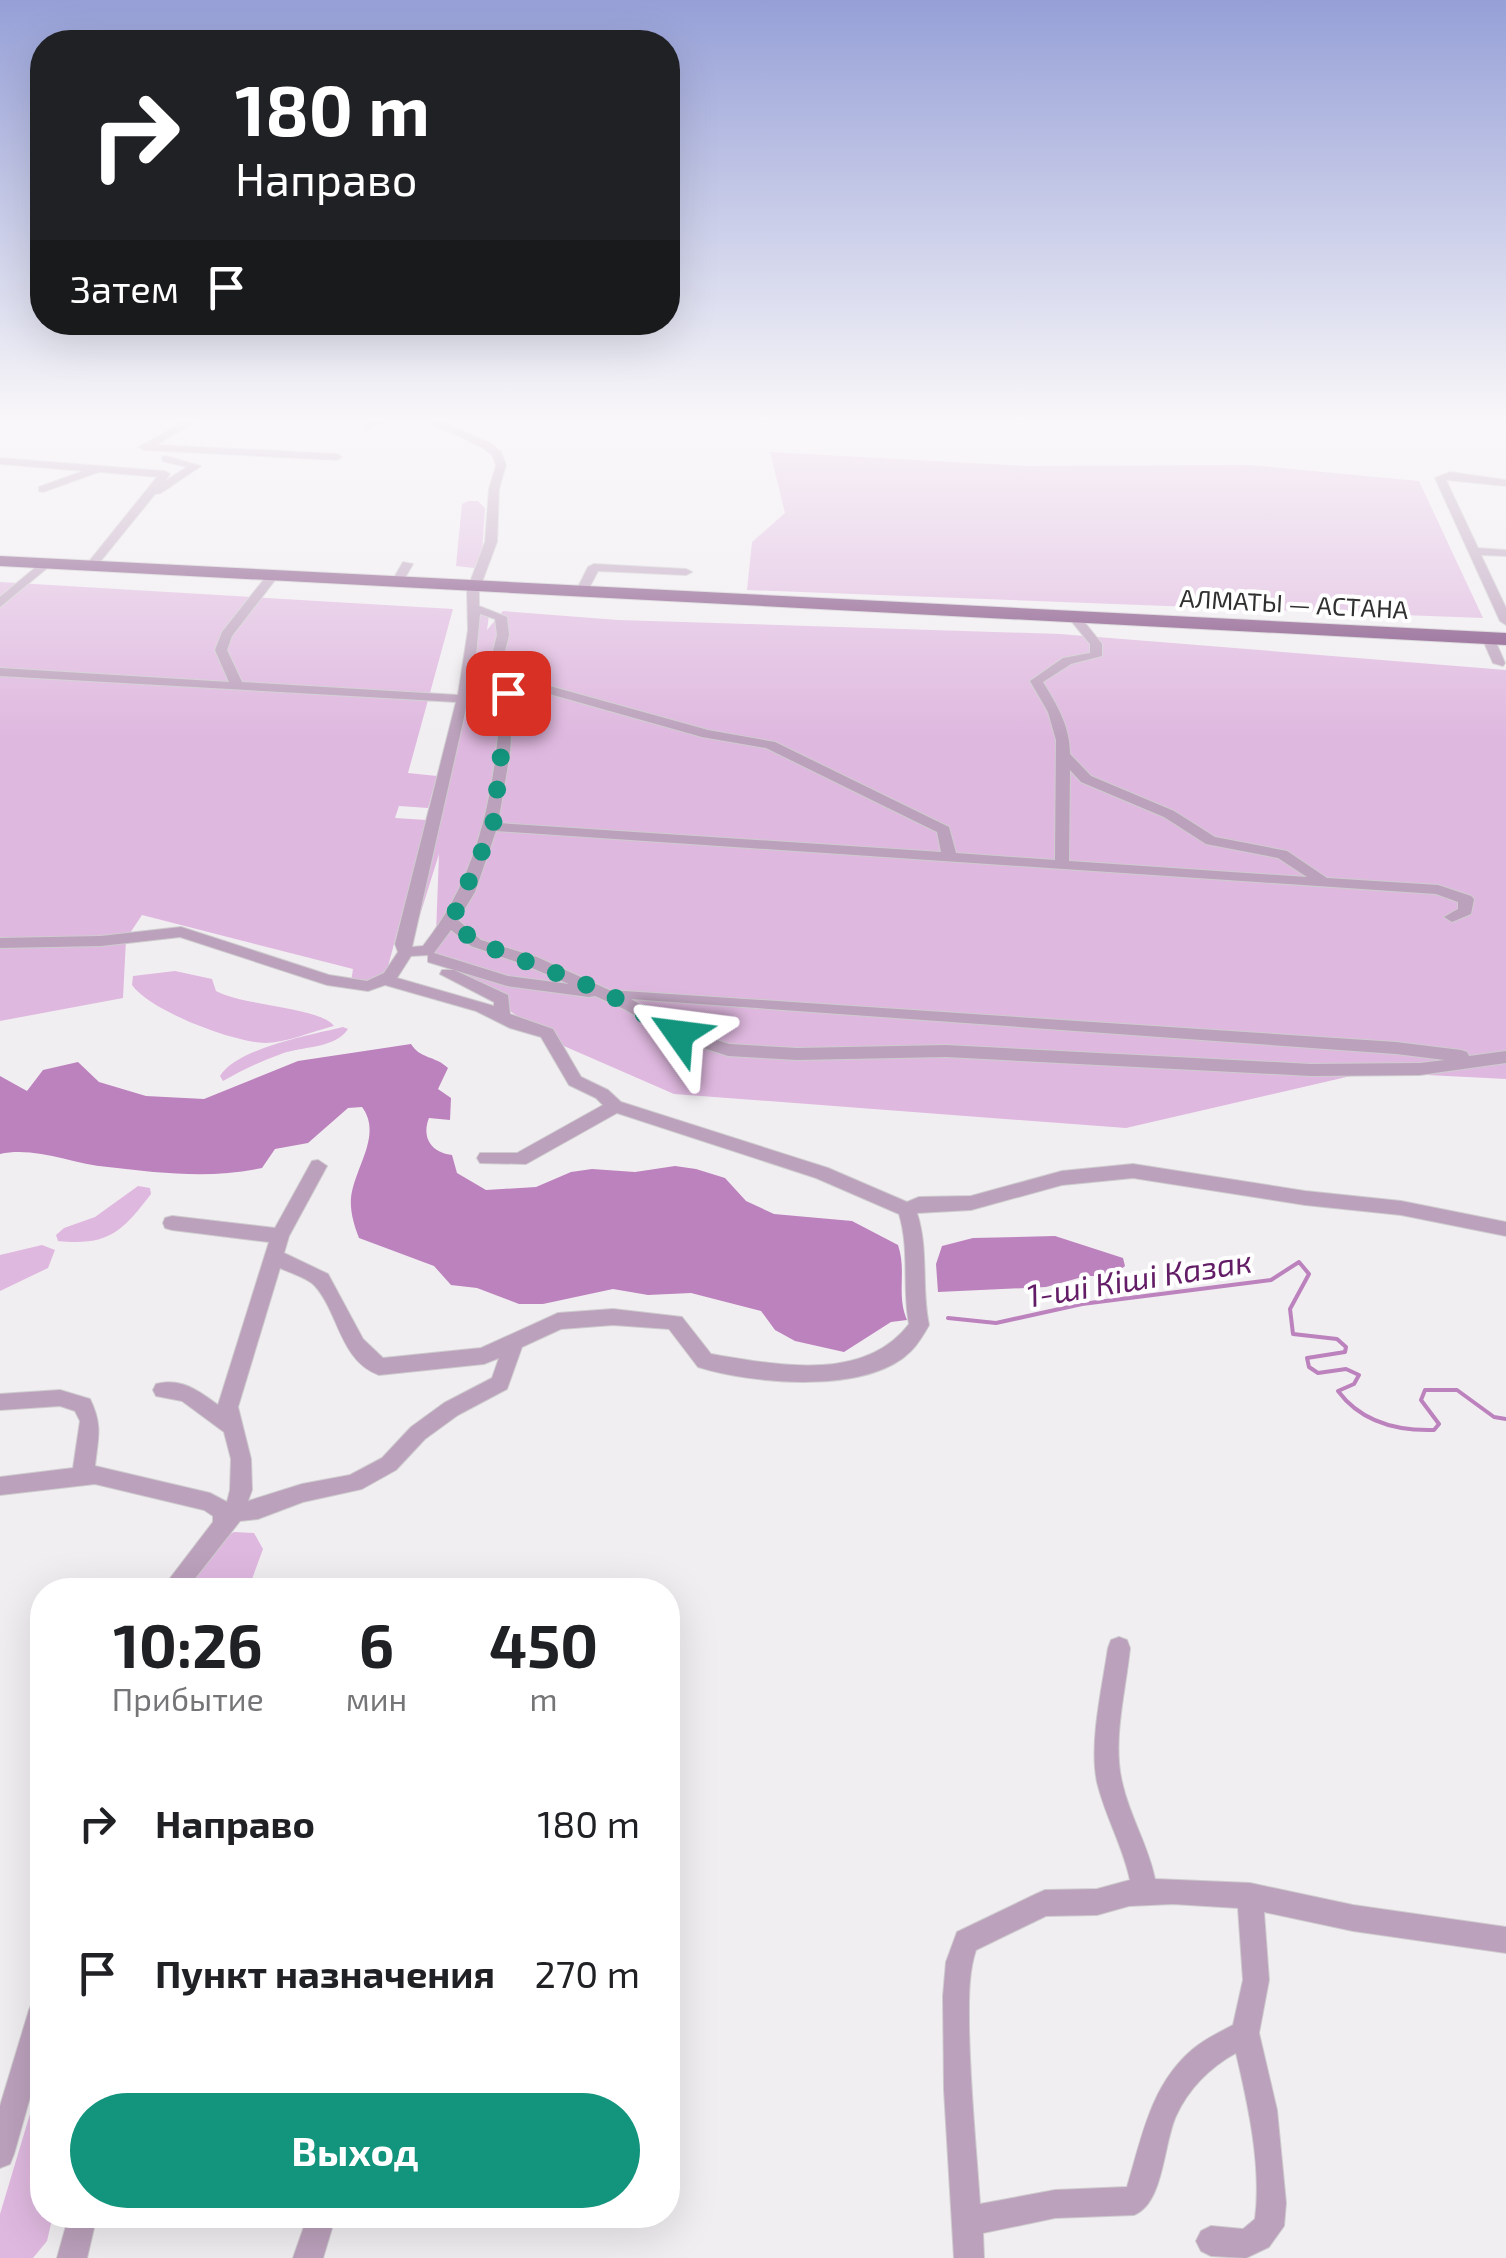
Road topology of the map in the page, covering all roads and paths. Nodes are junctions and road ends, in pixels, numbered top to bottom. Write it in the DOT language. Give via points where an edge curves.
graph roads {
  1 [pos="119,527"];
  2 [pos="493,527"];
  3 [pos="1464,527"];
  4 [pos="1475,551"];
  5 [pos="1506,553"];
  6 [pos="0,561"];
  7 [pos="46,564"];
  8 [pos="91,566"];
  9 [pos="686,572"];
  10 [pos="273,575"];
  11 [pos="474,585"];
  12 [pos="582,590"];
  13 [pos="0,602"];
  14 [pos="475,608"];
  15 [pos="1074,617"];
  16 [pos="1505,618"];
  17 [pos="1497,638"];
  18 [pos="1499,663"];
  19 [pos="468,668"];
  20 [pos="0,672"];
  21 [pos="508,682"];
  22 [pos="237,685"];
  23 [pos="463,699"];
  24 [pos="1065,758"];
  25 [pos="493,826"];
  26 [pos="950,858"];
  27 [pos="1062,865"];
  28 [pos="1326,882"];
  29 [pos="1452,917"];
  30 [pos="451,922"];
  31 [pos="0,943"];
  32 [pos="406,952"];
  33 [pos="431,954"];
  34 [pos="386,980"];
  35 [pos="605,992"];
  36 [pos="502,1014"];
  37 [pos="1506,1057"];
  38 [pos="1477,1058"];
  39 [pos="614,1106"];
  40 [pos="486,1158"];
  41 [pos="318,1166"];
  42 [pos="907,1210"];
  43 [pos="172,1223"];
  44 [pos="1506,1229"];
  45 [pos="278,1246"];
  46 [pos="505,1352"];
  47 [pos="163,1390"];
  48 [pos="0,1402"];
  49 [pos="231,1426"];
  50 [pos="83,1475"];
  51 [pos="0,1486"];
  52 [pos="229,1518"];
  53 [pos="182,1578"];
  54 [pos="1119,1648"];
  55 [pos="1145,1892"];
  56 [pos="1250,1896"];
  57 [pos="1506,1940"];
  58 [pos="1245,2032"];
  59 [pos="30,2051"];
  60 [pos="0,2154"];
  61 [pos="968,2221"];
  62 [pos="80,2228"];
  63 [pos="318,2228"];
  64 [pos="1210,2240"];
  65 [pos="72,2258"];
  66 [pos="308,2258"];
  67 [pos="968,2258"];
  1 -- 8 [label="street"];
  2 -- 11 [label="street"];
  3 -- 4 [label="street"];
  4 -- 5 [label="street"];
  4 -- 16 [label="street"];
  6 -- 7 [label="highway, АЛМАТЫ — АСТАНА"];
  7 -- 8 [label="highway, АЛМАТЫ — АСТАНА"];
  7 -- 13 [label="street"];
  8 -- 10 [label="highway, АЛМАТЫ — АСТАНА"];
  9 -- 12 [label="street" via="593,563"];
  10 -- 11 [label="highway, АЛМАТЫ — АСТАНА" via="403,573"];
  10 -- 22 [label="street" via="221,650"];
  11 -- 12 [label="highway, АЛМАТЫ — АСТАНА"];
  11 -- 14 [label="street"];
  12 -- 15 [label="highway, АЛМАТЫ — АСТАНА" via="938,616"];
  14 -- 19 [label="street"];
  14 -- 21 [label="street" via="501,617 496,663"];
  15 -- 17 [label="highway, АЛМАТЫ — АСТАНА"];
  15 -- 24 [label="street" via="1097,654 1060,664 1036,681 1054,712"];
  17 -- 18 [label="street"];
  19 -- 21 [label="street"];
  19 -- 23 [label="street"];
  20 -- 22 [label="street"];
  21 -- 25 [label="street"];
  21 -- 26 [label="street" via="770,745 944,830"];
  22 -- 23 [label="street" via="363,699"];
  23 -- 32 [label="street"];
  24 -- 27 [label="street"];
  24 -- 28 [label="street" via="1086,779 1212,841 1282,854"];
  25 -- 26 [label="street"];
  25 -- 30 [label="street"];
  26 -- 27 [label="street"];
  27 -- 28 [label="street"];
  28 -- 29 [label="street" via="1453,892 1468,906"];
  30 -- 33 [label="street"];
  30 -- 35 [label="street" via="476,942"];
  31 -- 34 [label="street" via="182,932 327,980 368,986"];
  32 -- 33 [label="street"];
  32 -- 34 [label="street"];
  33 -- 35 [label="street" via="506,981"];
  33 -- 36 [label="street" via="442,971 502,1000"];
  34 -- 36 [label="street"];
  35 -- 38 [label="street"];
  35 -- 38 [label="street" via="693,1040 760,1053 946,1051 1342,1070 1432,1068"];
  36 -- 39 [label="street" via="554,1038 576,1081"];
  37 -- 38 [label="street"];
  39 -- 40 [label="street" via="520,1160"];
  39 -- 42 [label="street" via="822,1173"];
  41 -- 45 [label="street"];
  42 -- 44 [label="street" via="971,1203 1062,1178 1132,1171"];
  42 -- 46 [label="street" via="915,1236 919,1324 905,1344 862,1369 824,1374 705,1361 675,1322 642,1318 558,1321"];
  43 -- 45 [label="street"];
  45 -- 46 [label="street" via="322,1279 356,1345 379,1367"];
  45 -- 49 [label="street" via="237,1371 228,1407"];
  46 -- 52 [label="street" via="500,1383 436,1420 382,1468 354,1483"];
  47 -- 49 [label="street" via="187,1394"];
  48 -- 50 [label="street" via="60,1398 84,1405 90,1421"];
  49 -- 52 [label="street" via="241,1459 240,1490"];
  50 -- 51 [label="street"];
  50 -- 52 [label="street" via="210,1502"];
  52 -- 53 [label="street"];
  54 -- 55 [label="street" via="1106,1758"];
  55 -- 56 [label="street"];
  55 -- 61 [label="street" via="1045,1903 958,1950"];
  56 -- 57 [label="street"];
  56 -- 58 [label="street" via="1256,1980"];
  58 -- 61 [label="street" via="1183,2078 1157,2122 1134,2202 1055,2204"];
  58 -- 64 [label="street" via="1270,2168 1270,2226 1244,2244"];
  59 -- 60 [label="street"];
  61 -- 67 [label="street"];
  62 -- 65 [label="street"];
  63 -- 66 [label="street"];
}
